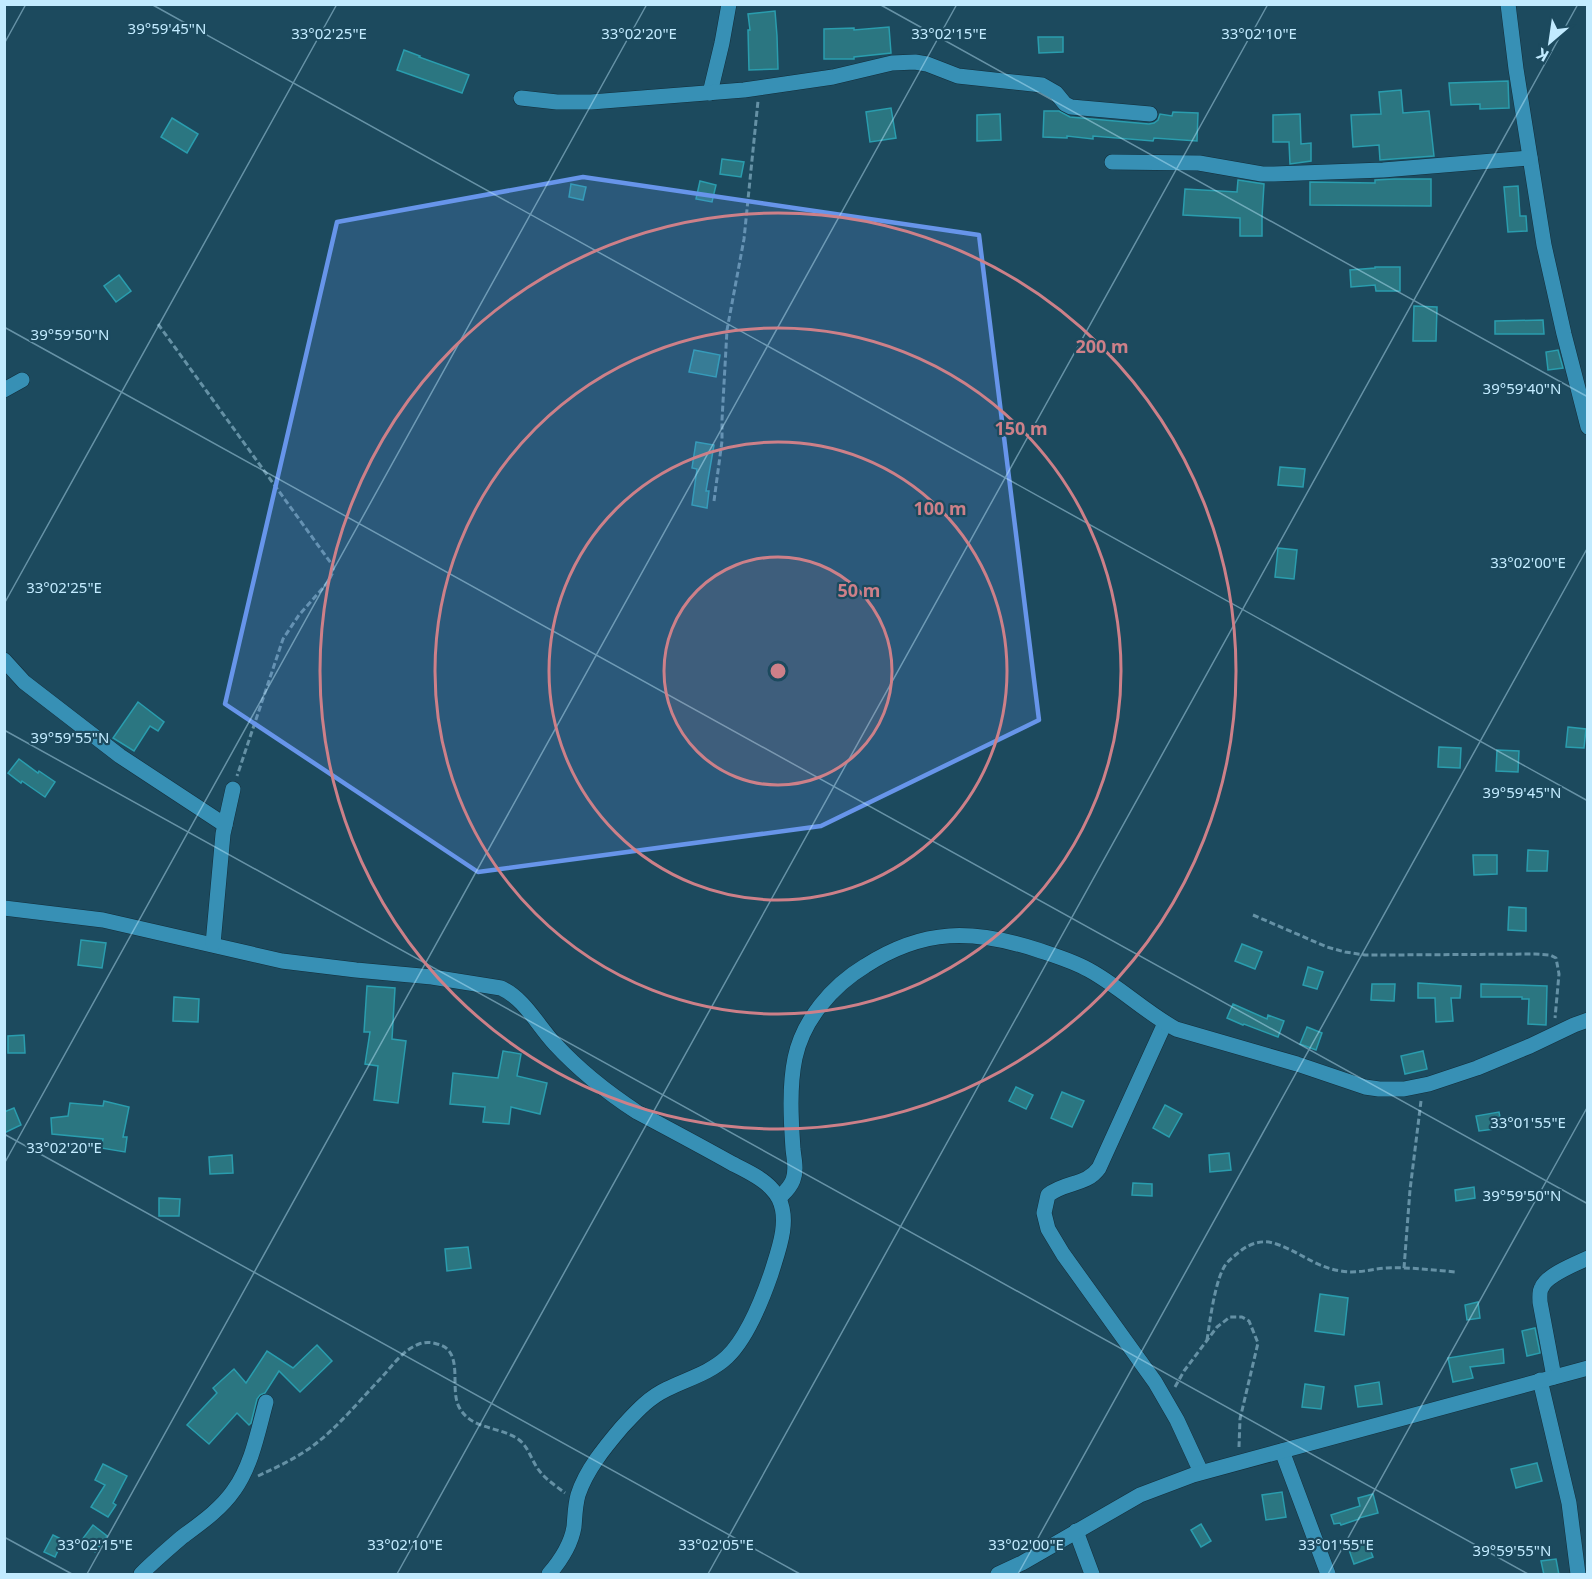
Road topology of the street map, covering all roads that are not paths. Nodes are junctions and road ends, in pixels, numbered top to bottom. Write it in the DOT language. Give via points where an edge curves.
graph roads {
  1 [pos="729,4"];
  2 [pos="1508,4"];
  3 [pos="710,93"];
  4 [pos="521,98"];
  5 [pos="1150,114"];
  6 [pos="1530,158"];
  7 [pos="1113,162"];
  8 [pos="22,380"];
  9 [pos="4,390"];
  10 [pos="1587,427"];
  11 [pos="4,660"];
  12 [pos="233,789"];
  13 [pos="225,825"];
  14 [pos="4,908"];
  15 [pos="213,944"];
  16 [pos="1587,1020"];
  17 [pos="1165,1023"];
  18 [pos="779,1198"];
  19 [pos="1587,1258"];
  20 [pos="1587,1368"];
  21 [pos="1547,1379"];
  22 [pos="266,1402"];
  23 [pos="1282,1451"];
  24 [pos="1201,1472"];
  25 [pos="1076,1531"];
  26 [pos="141,1575"];
  27 [pos="549,1575"];
  28 [pos="998,1575"];
  29 [pos="1092,1575"];
  30 [pos="1328,1575"];
  31 [pos="1578,1575"];
  1 -- 3 [label="street"];
  2 -- 6 [label="street"];
  3 -- 4 [label="street" via="591,102"];
  3 -- 5 [label="street" via="915,62 958,76 1042,85 1071,107"];
  6 -- 7 [label="street" via="1274,174 1199,163"];
  6 -- 10 [label="street" via="1544,245"];
  8 -- 9 [label="street"];
  11 -- 13 [label="street" via="24,682 120,756"];
  12 -- 13 [label="street"];
  13 -- 15 [label="street"];
  14 -- 15 [label="street" via="103,920"];
  15 -- 18 [label="street" via="290,962 432,976 508,991 569,1058 620,1101 746,1171 771,1187"];
  16 -- 17 [label="street" via="1477,1068 1404,1089 1365,1087"];
  17 -- 18 [label="street" via="1089,970 999,939 958,935 931,938 882,955 834,991 820,1006 801,1039 795,1058 792,1100 795,1169 789,1188"];
  17 -- 24 [label="street" via="1094,1176 1057,1188 1048,1195 1044,1213 1048,1229 1063,1254 1155,1382"];
  18 -- 27 [label="street" via="784,1219 779,1249 764,1295 737,1346 718,1365 642,1405 600,1455 586,1475 577,1501 570,1543"];
  19 -- 21 [label="street" via="1542,1286"];
  20 -- 21 [label="street"];
  21 -- 23 [label="street"];
  21 -- 31 [label="street"];
  22 -- 26 [label="street" via="250,1458 234,1490"];
  23 -- 24 [label="street"];
  23 -- 30 [label="street"];
  24 -- 25 [label="street" via="1140,1495"];
  25 -- 28 [label="street"];
  25 -- 29 [label="street"];
}
